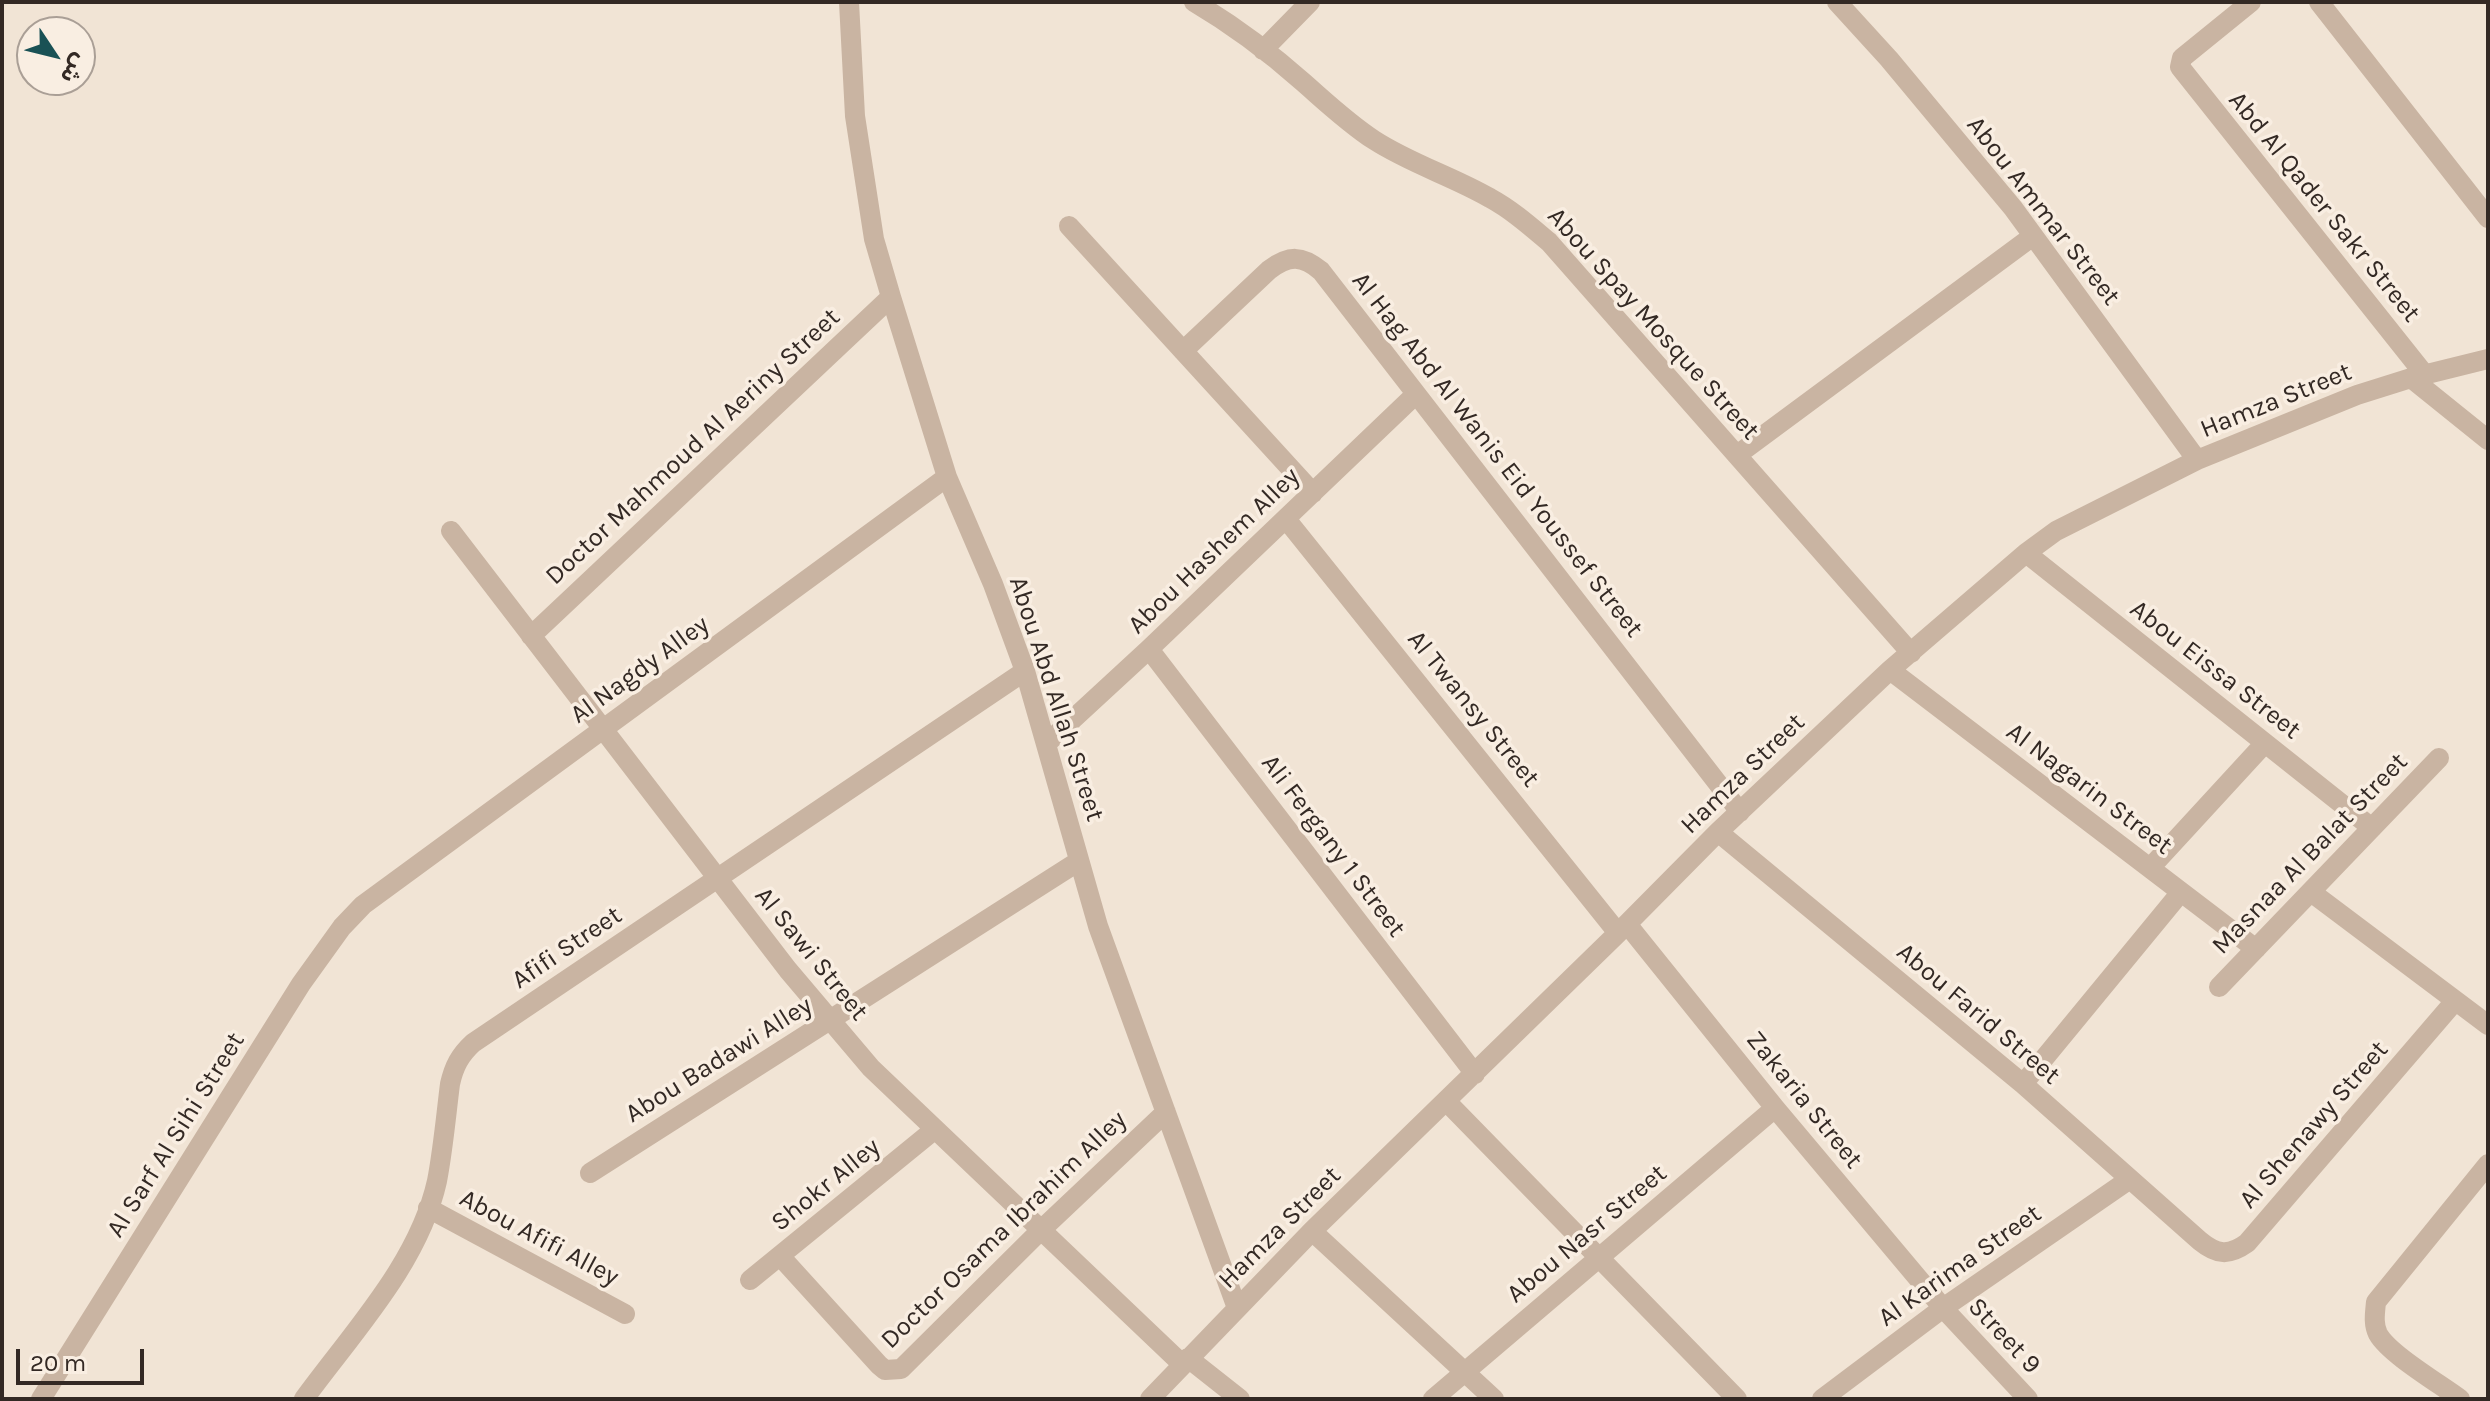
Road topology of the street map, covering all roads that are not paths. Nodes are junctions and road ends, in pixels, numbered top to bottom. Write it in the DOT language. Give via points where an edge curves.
graph roads {
  1 [pos="849,2"];
  2 [pos="1194,2"];
  3 [pos="1310,2"];
  4 [pos="1837,2"];
  5 [pos="2251,2"];
  6 [pos="2319,2"];
  7 [pos="1263,50"];
  8 [pos="2488,218"];
  9 [pos="1069,226"];
  10 [pos="2033,236"];
  11 [pos="891,297"];
  12 [pos="1183,351"];
  13 [pos="2488,359"];
  14 [pos="2418,376"];
  15 [pos="1416,394"];
  16 [pos="2488,440"];
  17 [pos="1737,455"];
  18 [pos="2197,460"];
  19 [pos="947,477"];
  20 [pos="1313,493"];
  21 [pos="1286,519"];
  22 [pos="451,531"];
  23 [pos="2026,553"];
  24 [pos="531,636"];
  25 [pos="1149,649"];
  26 [pos="1911,653"];
  27 [pos="1890,670"];
  28 [pos="1025,671"];
  29 [pos="602,730"];
  30 [pos="2265,743"];
  31 [pos="1046,744"];
  32 [pos="2439,758"];
  33 [pos="1740,812"];
  34 [pos="2372,828"];
  35 [pos="1718,832"];
  36 [pos="1079,861"];
  37 [pos="2150,868"];
  38 [pos="717,878"];
  39 [pos="2181,892"];
  40 [pos="2311,892"];
  41 [pos="363,905"];
  42 [pos="1622,928"];
  43 [pos="2256,949"];
  44 [pos="2219,987"];
  45 [pos="2455,1001"];
  46 [pos="832,1019"];
  47 [pos="2488,1025"];
  48 [pos="1475,1074"];
  49 [pos="2023,1084"];
  50 [pos="1446,1101"];
  51 [pos="1775,1108"];
  52 [pos="1166,1112"];
  53 [pos="934,1130"];
  54 [pos="2488,1164"];
  55 [pos="590,1173"];
  56 [pos="2130,1179"];
  57 [pos="428,1208"];
  58 [pos="1040,1231"];
  59 [pos="1312,1231"];
  60 [pos="2200,1241"];
  61 [pos="780,1256"];
  62 [pos="1599,1257"];
  63 [pos="750,1280"];
  64 [pos="1237,1308"];
  65 [pos="1943,1308"];
  66 [pos="625,1314"];
  67 [pos="1185,1361"];
  68 [pos="1466,1372"];
  69 [pos="41,1399"];
  70 [pos="304,1399"];
  71 [pos="1150,1399"];
  72 [pos="1240,1399"];
  73 [pos="1433,1399"];
  74 [pos="1494,1399"];
  75 [pos="1737,1399"];
  76 [pos="1822,1399"];
  77 [pos="2028,1399"];
  78 [pos="2460,1399"];
  1 -- 11 [label="street, Abou Abd Allah Street" via="855,116 874,239"];
  2 -- 7 [label="street, Abou Spay Mosque Street"];
  3 -- 7 [label="street"];
  4 -- 10 [label="street, Abou Ammar Street"];
  5 -- 14 [label="street, Abd Al Qader Sakr Street" via="2182,58 2180,67"];
  6 -- 8 [label="street"];
  7 -- 17 [label="street, Abou Spay Mosque Street" via="1378,142 1490,198 1549,242"];
  9 -- 12 [label="street"];
  10 -- 17 [label="street"];
  10 -- 18 [label="street, Abou Ammar Street"];
  11 -- 19 [label="street, Abou Abd Allah Street"];
  11 -- 24 [label="street, Doctor Mahmoud Al Aeriny Street"];
  12 -- 15 [label="street, Al Hag Abd Al Wanis Eid Youssef Street" via="1269,270 1296,259 1321,271"];
  12 -- 20 [label="street"];
  13 -- 14 [label="street, Hamza Street"];
  14 -- 16 [label="street, Abd Al Qader Sakr Street"];
  14 -- 18 [label="street, Hamza Street"];
  15 -- 20 [label="street, Abou Hashem Alley"];
  15 -- 33 [label="street, Al Hag Abd Al Wanis Eid Youssef Street"];
  17 -- 26 [label="street, Abou Spay Mosque Street"];
  18 -- 23 [label="street, Hamza Street" via="2056,531"];
  19 -- 28 [label="street, Abou Abd Allah Street"];
  19 -- 29 [label="street, Al Nagdy Alley"];
  20 -- 21 [label="street, Abou Hashem Alley"];
  21 -- 25 [label="street, Abou Hashem Alley"];
  21 -- 42 [label="street, Al Twansy Street"];
  22 -- 24 [label="street, Al Sawi Street"];
  23 -- 26 [label="street, Hamza Street"];
  23 -- 30 [label="street, Abou Eissa Street"];
  24 -- 29 [label="street, Al Sawi Street"];
  25 -- 31 [label="street, Abou Hashem Alley"];
  25 -- 48 [label="street, Ali Fergany 1 Street"];
  26 -- 27 [label="street, Hamza Street"];
  27 -- 33 [label="street, Hamza Street"];
  27 -- 37 [label="street, Al Nagarin Street"];
  28 -- 31 [label="street, Abou Abd Allah Street"];
  28 -- 38 [label="street, Afifi Street"];
  29 -- 38 [label="street, Al Sawi Street"];
  29 -- 41 [label="street, Al Nagdy Alley"];
  30 -- 34 [label="street, Abou Eissa Street"];
  30 -- 37 [label="street"];
  31 -- 36 [label="street, Abou Abd Allah Street"];
  32 -- 34 [label="street, Masnaa Al Balat Street"];
  33 -- 35 [label="street, Hamza Street"];
  34 -- 40 [label="street, Masnaa Al Balat Street"];
  35 -- 42 [label="street, Hamza Street"];
  35 -- 49 [label="street, Abou Farid Street"];
  36 -- 46 [label="street, Abou Badawi Alley"];
  36 -- 52 [label="street, Abou Abd Allah Street"];
  37 -- 39 [label="street, Al Nagarin Street"];
  38 -- 46 [label="street, Al Sawi Street"];
  38 -- 57 [label="street, Afifi Street" via="462,1054 450,1084 437,1182"];
  39 -- 43 [label="street, Al Nagarin Street"];
  39 -- 49 [label="street"];
  40 -- 43 [label="street, Masnaa Al Balat Street"];
  40 -- 45 [label="street"];
  41 -- 69 [label="street, Al Sarf Al Sihi Street" via="301,984"];
  42 -- 48 [label="street, Hamza Street"];
  42 -- 51 [label="street, Zakaria Street"];
  43 -- 44 [label="street, Masnaa Al Balat Street"];
  45 -- 47 [label="street"];
  45 -- 60 [label="street, Al Shenawy Street" via="2247,1243 2236,1252 2223,1253"];
  46 -- 53 [label="street, Al Sawi Street" via="871,1068"];
  46 -- 55 [label="street, Abou Badawi Alley"];
  48 -- 50 [label="street, Hamza Street"];
  49 -- 56 [label="street, Abou Farid Street"];
  50 -- 59 [label="street, Hamza Street"];
  50 -- 62 [label="street"];
  51 -- 62 [label="street, Abou Nasr Street"];
  51 -- 65 [label="street, Zakaria Street"];
  52 -- 58 [label="street, Doctor Osama Ibrahim Alley"];
  52 -- 64 [label="street, Abou Abd Allah Street"];
  53 -- 58 [label="street, Al Sawi Street"];
  53 -- 61 [label="street, Shokr Alley"];
  54 -- 78 [label="street" via="2376,1302 2374,1318 2386,1345"];
  56 -- 60 [label="street, Abou Farid Street"];
  56 -- 65 [label="street, Al Karima Street"];
  57 -- 66 [label="street, Abou Afifi Alley"];
  57 -- 70 [label="street, Afifi Street" via="413,1246"];
  58 -- 61 [label="street, Doctor Osama Ibrahim Alley" via="901,1369 893,1371 879,1365"];
  58 -- 67 [label="street, Al Sawi Street"];
  59 -- 64 [label="street, Hamza Street"];
  59 -- 68 [label="street"];
  61 -- 63 [label="street, Shokr Alley"];
  62 -- 68 [label="street, Abou Nasr Street"];
  62 -- 75 [label="street"];
  64 -- 67 [label="street, Hamza Street"];
  65 -- 76 [label="street, Al Karima Street"];
  65 -- 77 [label="street, Street 9"];
  67 -- 71 [label="street, Hamza Street"];
  67 -- 72 [label="street, Al Sawi Street"];
  68 -- 73 [label="street, Abou Nasr Street"];
  68 -- 74 [label="street"];
}
